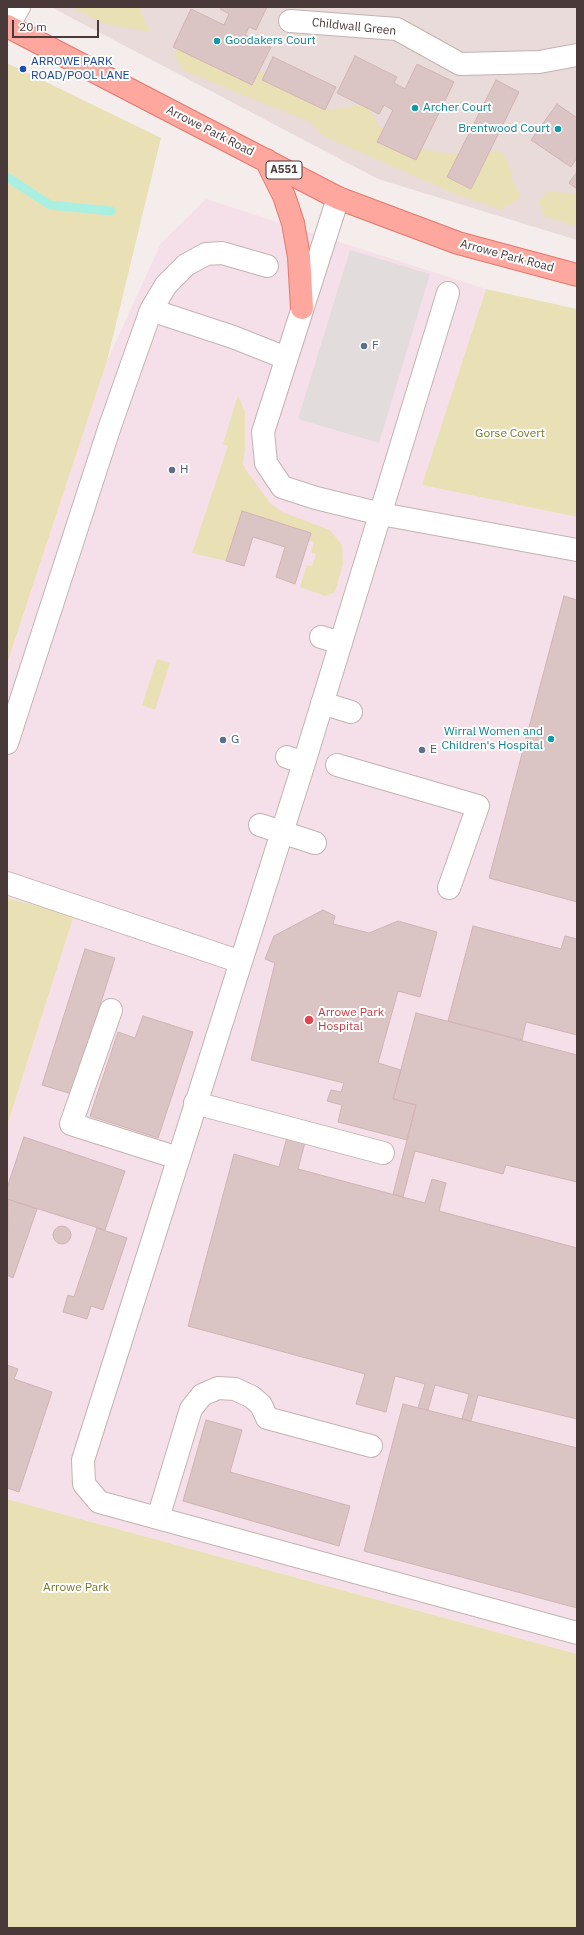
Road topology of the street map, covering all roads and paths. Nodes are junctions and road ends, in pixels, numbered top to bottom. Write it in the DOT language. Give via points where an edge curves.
graph roads {
  1 [pos="19,7"];
  2 [pos="290,21"];
  3 [pos="8,26"];
  4 [pos="577,55"];
  5 [pos="266,160"];
  6 [pos="338,198"];
  7 [pos="267,266"];
  8 [pos="577,275"];
  9 [pos="448,293"];
  10 [pos="302,308"];
  11 [pos="151,310"];
  12 [pos="286,358"];
  13 [pos="381,514"];
  14 [pos="577,550"];
  15 [pos="322,703"];
  16 [pos="351,712"];
  17 [pos="7,743"];
  18 [pos="336,765"];
  19 [pos="260,825"];
  20 [pos="281,832"];
  21 [pos="315,843"];
  22 [pos="7,883"];
  23 [pos="449,888"];
  24 [pos="241,962"];
  25 [pos="110,1010"];
  26 [pos="195,1103"];
  27 [pos="383,1153"];
  28 [pos="178,1158"];
  29 [pos="370,1446"];
  30 [pos="158,1518"];
  31 [pos="577,1633"];
  1 -- 3 [label="street"];
  2 -- 4 [label="street, Childwall Green" via="397,29 460,64 539,62"];
  3 -- 5 [label="main road, Arrowe Park Road / A551"];
  5 -- 6 [label="main road, Arrowe Park Road / A551"];
  5 -- 10 [label="main road" via="284,196 293,223 299,257"];
  6 -- 8 [label="main road, Arrowe Park Road / A551" via="458,243"];
  6 -- 10 [label="street"];
  7 -- 11 [label="street" via="222,253 206,254 186,265 166,285"];
  9 -- 13 [label="street"];
  10 -- 12 [label="street"];
  11 -- 12 [label="street" via="233,337"];
  11 -- 17 [label="street" via="109,429"];
  12 -- 13 [label="street" via="263,432 266,463 282,487"];
  13 -- 14 [label="street"];
  13 -- 15 [label="street" via="331,640"];
  15 -- 16 [label="street"];
  15 -- 20 [label="street" via="296,760"];
  18 -- 23 [label="street" via="478,806"];
  19 -- 20 [label="street"];
  20 -- 21 [label="street"];
  20 -- 24 [label="street"];
  22 -- 24 [label="street"];
  24 -- 26 [label="street"];
  25 -- 28 [label="street" via="70,1124"];
  26 -- 27 [label="street"];
  26 -- 28 [label="street"];
  28 -- 30 [label="street" via="83,1460 84,1484 99,1502"];
  29 -- 30 [label="street" via="268,1418 262,1405 252,1397 235,1390 218,1388 202,1395 191,1409"];
  30 -- 31 [label="street"];
}
